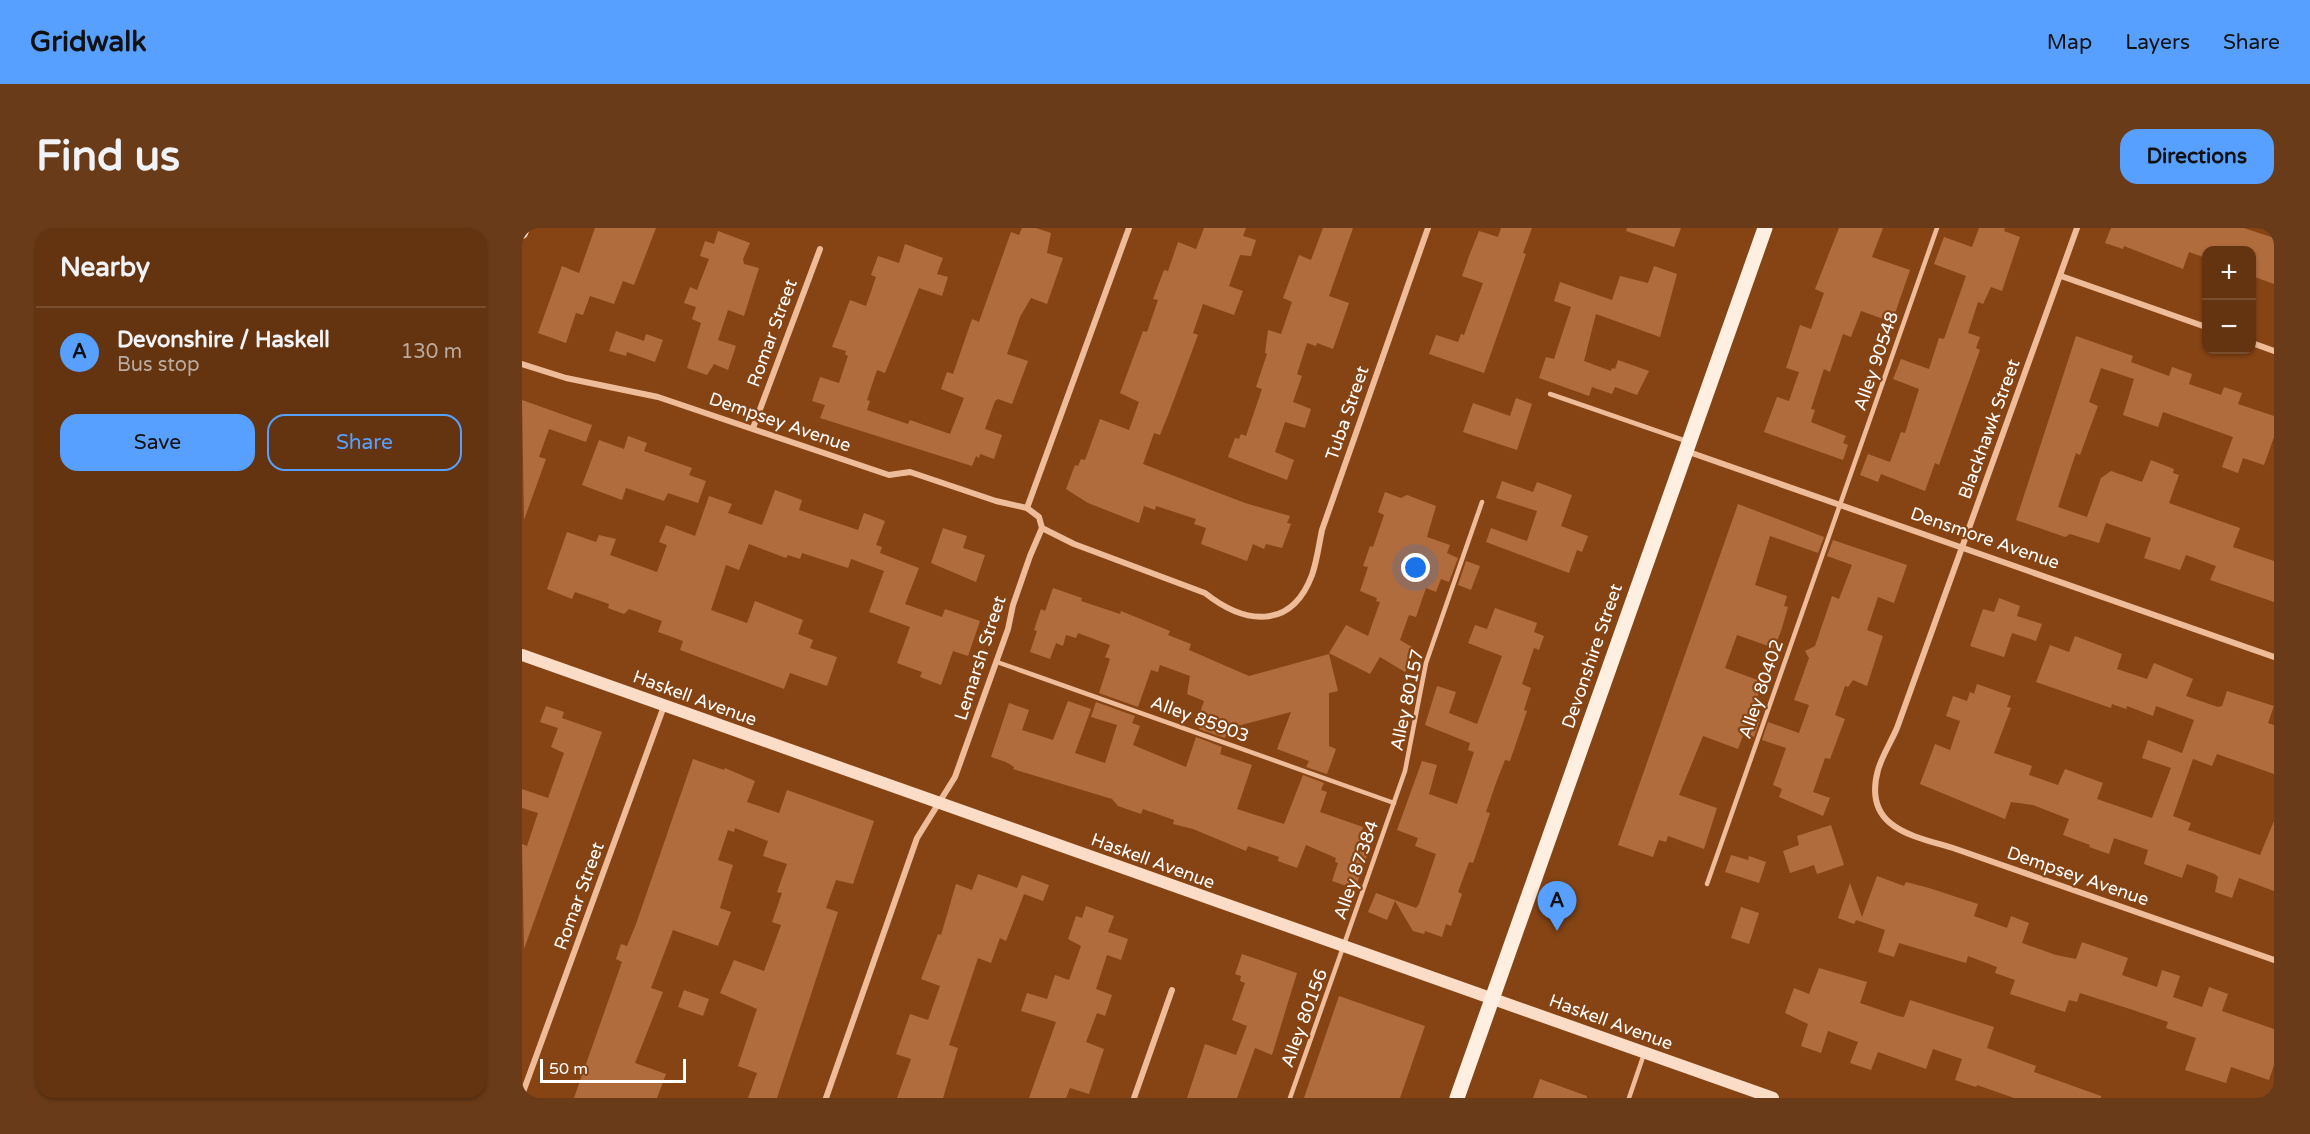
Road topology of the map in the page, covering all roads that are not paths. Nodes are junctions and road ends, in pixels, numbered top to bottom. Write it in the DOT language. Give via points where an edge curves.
graph roads {
  1 [pos="524,228"];
  2 [pos="1129,228"];
  3 [pos="1428,228"];
  4 [pos="1765,228"];
  5 [pos="1937,228"];
  6 [pos="2077,228"];
  7 [pos="522,233"];
  8 [pos="820,249"];
  9 [pos="2061,276"];
  10 [pos="2202,326"];
  11 [pos="2256,344"];
  12 [pos="2274,351"];
  13 [pos="522,364"];
  14 [pos="1550,394"];
  15 [pos="753,428"];
  16 [pos="1687,446"];
  17 [pos="1482,502"];
  18 [pos="1840,504"];
  19 [pos="1027,508"];
  20 [pos="1042,528"];
  21 [pos="1962,546"];
  22 [pos="522,655"];
  23 [pos="2274,657"];
  24 [pos="997,662"];
  25 [pos="664,706"];
  26 [pos="1394,802"];
  27 [pos="938,803"];
  28 [pos="1880,810"];
  29 [pos="1707,884"];
  30 [pos="1343,947"];
  31 [pos="2274,960"];
  32 [pos="1172,990"];
  33 [pos="1491,1000"];
  34 [pos="1644,1054"];
  35 [pos="522,1095"];
  36 [pos="826,1098"];
  37 [pos="1134,1098"];
  38 [pos="1290,1098"];
  39 [pos="1457,1098"];
  40 [pos="1629,1098"];
  41 [pos="1773,1098"];
  1 -- 7 [label="main road"];
  2 -- 19 [label="street"];
  3 -- 20 [label="street, Tuba Street" via="1322,530 1312,575 1292,606 1265,618 1249,616 1218,604 1205,593"];
  4 -- 16 [label="main road, Devonshire Street"];
  5 -- 18 [label="lane, Alley 90548"];
  6 -- 9 [label="street, Blackhawk Street"];
  8 -- 15 [label="street, Romar Street"];
  9 -- 10 [label="street"];
  9 -- 21 [label="street, Blackhawk Street"];
  11 -- 12 [label="street"];
  13 -- 15 [label="street, Dempsey Avenue" via="566,378 658,397"];
  14 -- 16 [label="lane"];
  15 -- 19 [label="street, Dempsey Avenue" via="889,475 910,472"];
  16 -- 18 [label="street, Densmore Avenue"];
  16 -- 33 [label="main road, Devonshire Street"];
  17 -- 26 [label="lane, Alley 80157" via="1426,663 1405,771"];
  18 -- 21 [label="street, Densmore Avenue"];
  18 -- 29 [label="lane, Alley 80402"];
  19 -- 20 [label="street" via="1039,517"];
  20 -- 24 [label="street, Lemarsh Street" via="1013,604"];
  21 -- 23 [label="street, Densmore Avenue"];
  21 -- 28 [label="street, Blackhawk Street" via="1897,728 1878,769 1875,790"];
  22 -- 25 [label="main road, Haskell Avenue"];
  24 -- 26 [label="lane, Alley 85903"];
  24 -- 27 [label="street, Lemarsh Street" via="955,777"];
  25 -- 27 [label="main road, Haskell Avenue"];
  25 -- 35 [label="street, Romar Street"];
  26 -- 30 [label="lane, Alley 87384"];
  27 -- 30 [label="main road, Haskell Avenue"];
  27 -- 36 [label="street, Lemarsh Street" via="917,838"];
  28 -- 31 [label="street, Dempsey Avenue" via="1891,825 1906,835"];
  30 -- 33 [label="main road, Haskell Avenue"];
  30 -- 38 [label="lane, Alley 80156"];
  32 -- 37 [label="street"];
  33 -- 34 [label="main road, Haskell Avenue"];
  33 -- 39 [label="main road, Devonshire Street"];
  34 -- 40 [label="lane"];
  34 -- 41 [label="main road, Haskell Avenue"];
}
